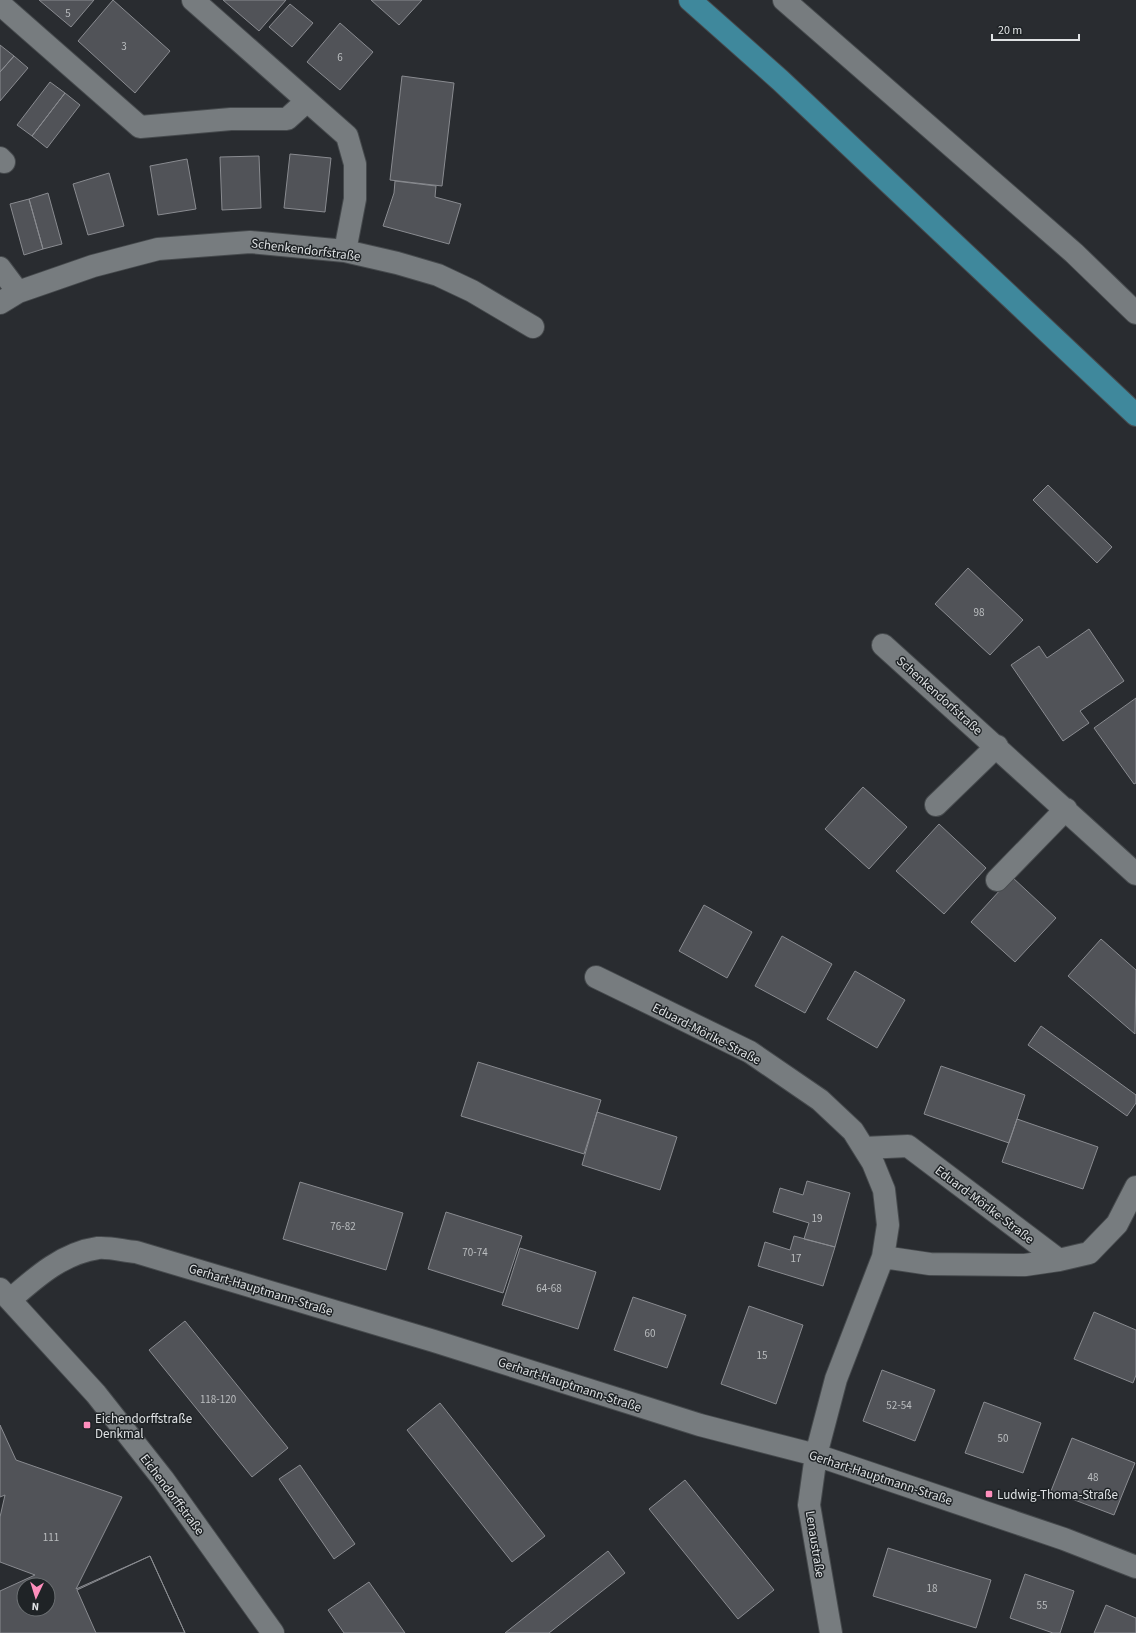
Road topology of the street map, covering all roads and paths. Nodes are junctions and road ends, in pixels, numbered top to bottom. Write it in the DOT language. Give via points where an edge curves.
graph roads {
  1 [pos="193,0"];
  2 [pos="690,0"];
  3 [pos="784,0"];
  4 [pos="0,4"];
  5 [pos="307,101"];
  6 [pos="345,251"];
  7 [pos="0,268"];
  8 [pos="9,297"];
  9 [pos="1136,313"];
  10 [pos="533,327"];
  11 [pos="1136,415"];
  12 [pos="883,645"];
  13 [pos="997,746"];
  14 [pos="936,805"];
  15 [pos="1066,809"];
  16 [pos="1136,874"];
  17 [pos="997,880"];
  18 [pos="596,977"];
  19 [pos="864,1148"];
  20 [pos="1136,1187"];
  21 [pos="883,1257"];
  22 [pos="1059,1260"];
  23 [pos="5,1294"];
  24 [pos="816,1455"];
  25 [pos="1136,1567"];
  26 [pos="273,1633"];
  27 [pos="831,1633"];
  1 -- 5 [label="street"];
  2 -- 11 [label="main road" via="792,91"];
  3 -- 9 [label="street" via="1074,253"];
  4 -- 5 [label="street" via="140,127 231,119 287,119"];
  5 -- 6 [label="street" via="347,136 355,164 355,199"];
  6 -- 8 [label="street, Schenkendorfstraße" via="250,242 158,249 93,266"];
  6 -- 10 [label="street, Schenkendorfstraße" via="438,275 472,291"];
  7 -- 8 [label="street"];
  12 -- 13 [label="street, Schenkendorfstraße"];
  13 -- 14 [label="street"];
  13 -- 15 [label="street, Schenkendorfstraße"];
  15 -- 16 [label="street, Schenkendorfstraße"];
  15 -- 17 [label="street"];
  18 -- 19 [label="street, Eduard-Mörike-Straße" via="750,1052 820,1100 853,1131"];
  19 -- 21 [label="street, Eduard-Mörike-Straße" via="873,1162 884,1190 888,1225"];
  19 -- 22 [label="street, Eduard-Mörike-Straße" via="908,1146"];
  20 -- 22 [label="street, Eduard-Mörike-Straße" via="1117,1224 1089,1253"];
  21 -- 22 [label="street, Eduard-Mörike-Straße" via="930,1264 1025,1265"];
  21 -- 24 [label="street, Eduard-Mörike-Straße" via="836,1379"];
  23 -- 24 [label="street, Gerhart-Hauptmann-Straße" via="72,1256 99,1248 136,1252 434,1341 700,1426"];
  23 -- 26 [label="street, Eichendorffstraße" via="96,1394 163,1479"];
  24 -- 25 [label="street, Gerhart-Hauptmann-Straße" via="1064,1538"];
  24 -- 27 [label="street, Lenaustraße" via="809,1505"];
}
